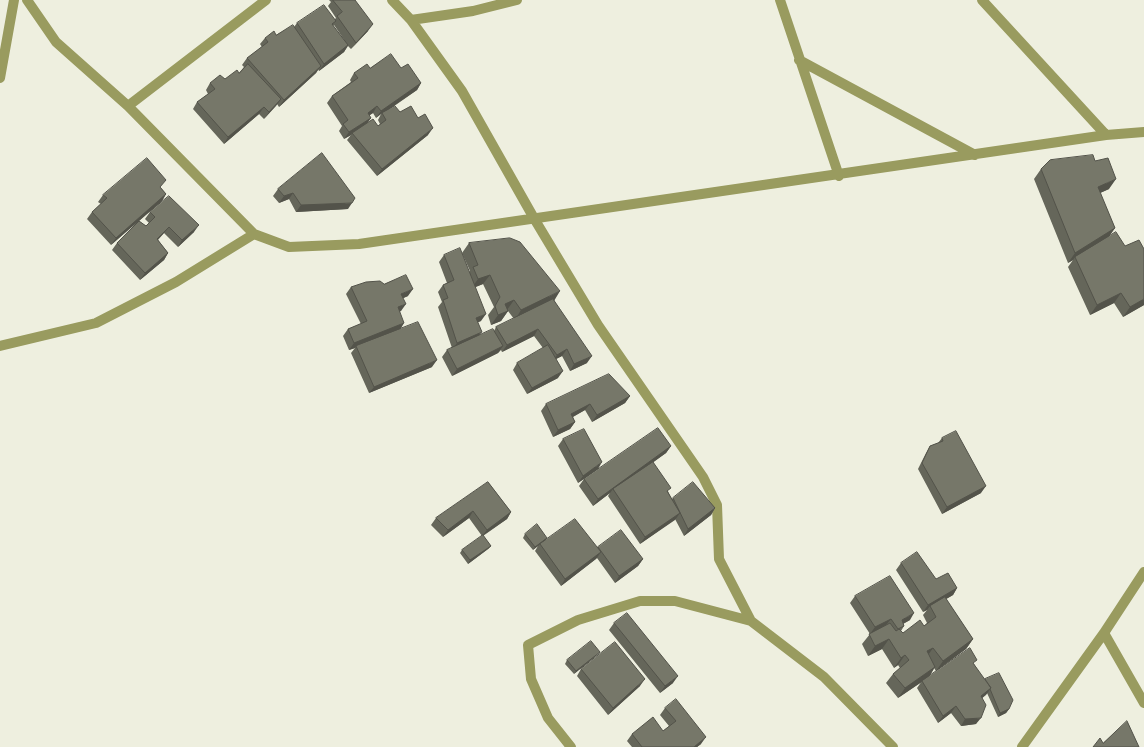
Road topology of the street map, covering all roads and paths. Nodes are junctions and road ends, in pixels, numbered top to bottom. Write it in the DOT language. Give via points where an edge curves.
graph roads {
  1 [pos="14,0"];
  2 [pos="27,0"];
  3 [pos="266,0"];
  4 [pos="392,0"];
  5 [pos="517,0"];
  6 [pos="982,0"];
  7 [pos="778,2"];
  8 [pos="412,20"];
  9 [pos="799,60"];
  10 [pos="0,78"];
  11 [pos="128,106"];
  12 [pos="1144,132"];
  13 [pos="1106,135"];
  14 [pos="975,155"];
  15 [pos="839,176"];
  16 [pos="535,220"];
  17 [pos="254,234"];
  18 [pos="0,346"];
  19 [pos="1144,572"];
  20 [pos="751,621"];
  21 [pos="1104,633"];
  22 [pos="1143,699"];
  23 [pos="571,747"];
  24 [pos="893,747"];
  25 [pos="1022,747"];
  1 -- 10 [label="street"];
  2 -- 11 [label="street" via="56,42"];
  3 -- 11 [label="street"];
  4 -- 8 [label="street"];
  5 -- 8 [label="street" via="473,11"];
  6 -- 13 [label="street"];
  7 -- 9 [label="street"];
  8 -- 16 [label="street" via="462,91"];
  9 -- 14 [label="street"];
  9 -- 15 [label="street"];
  11 -- 17 [label="street"];
  12 -- 13 [label="street"];
  13 -- 14 [label="street"];
  14 -- 15 [label="street"];
  15 -- 16 [label="street"];
  16 -- 17 [label="street" via="330,247 289,248"];
  16 -- 20 [label="street" via="598,325 703,477 717,505 718,559"];
  17 -- 18 [label="street" via="176,282 96,323"];
  19 -- 21 [label="street"];
  20 -- 23 [label="street" via="675,601 640,601 578,620 528,645 531,679 548,718"];
  20 -- 24 [label="street" via="824,677"];
  21 -- 22 [label="street"];
  21 -- 25 [label="street"];
}
